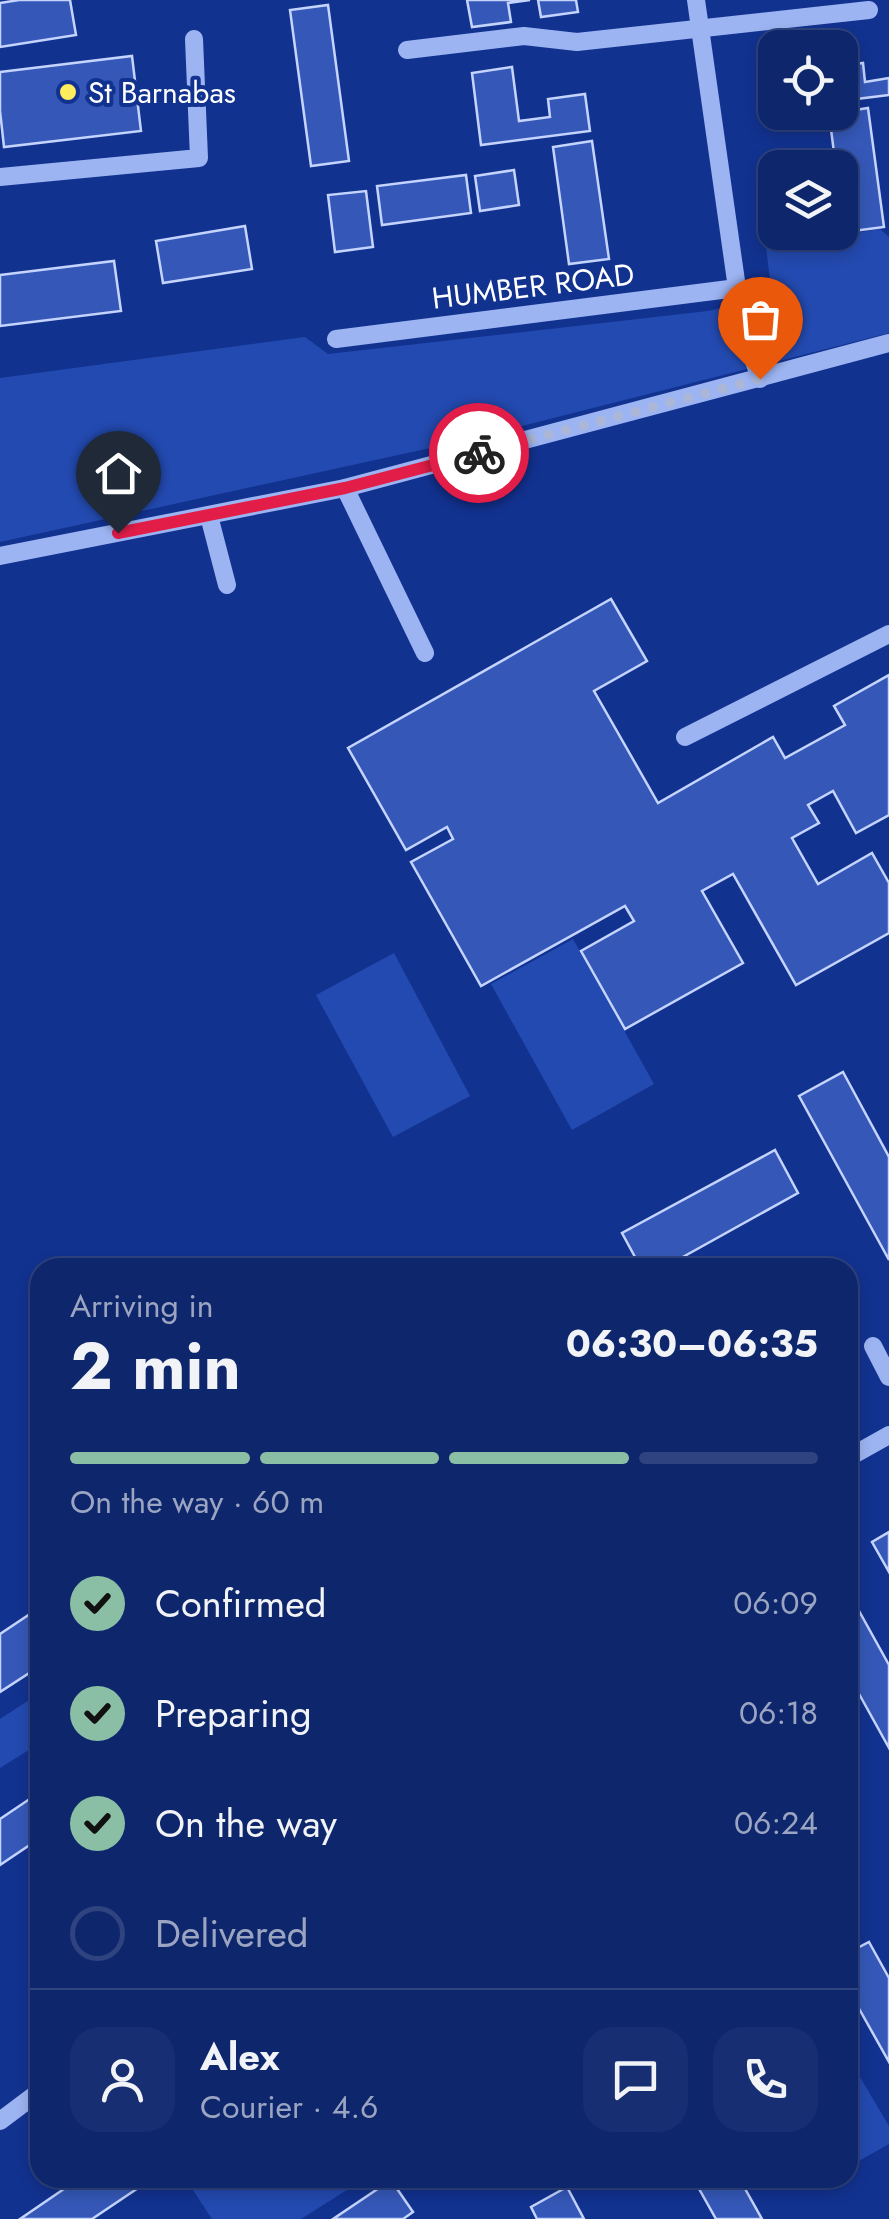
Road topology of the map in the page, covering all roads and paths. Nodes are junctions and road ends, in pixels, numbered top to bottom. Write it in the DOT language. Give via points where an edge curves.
graph roads {
  1 [pos="696,0"];
  2 [pos="869,10"];
  3 [pos="699,27"];
  4 [pos="194,39"];
  5 [pos="407,50"];
  6 [pos="0,178"];
  7 [pos="737,288"];
  8 [pos="336,340"];
  9 [pos="889,344"];
  10 [pos="760,379"];
  11 [pos="345,488"];
  12 [pos="209,516"];
  13 [pos="0,556"];
  14 [pos="226,585"];
  15 [pos="889,634"];
  16 [pos="425,653"];
  17 [pos="685,737"];
  18 [pos="873,1346"];
  19 [pos="889,1377"];
  20 [pos="889,1434"];
  21 [pos="858,1452"];
  22 [pos="30,2098"];
  23 [pos="0,2121"];
  1 -- 3 [label="street"];
  2 -- 3 [label="street"];
  3 -- 5 [label="street" via="577,42 524,36"];
  3 -- 7 [label="street"];
  4 -- 6 [label="street" via="199,158"];
  7 -- 8 [label="street, HUMBER ROAD"];
  7 -- 10 [label="street"];
  9 -- 10 [label="street"];
  10 -- 11 [label="street"];
  11 -- 12 [label="street"];
  11 -- 16 [label="street"];
  12 -- 13 [label="street"];
  12 -- 14 [label="street"];
  15 -- 17 [label="street"];
  18 -- 19 [label="street"];
  20 -- 21 [label="street"];
  22 -- 23 [label="street"];
}
